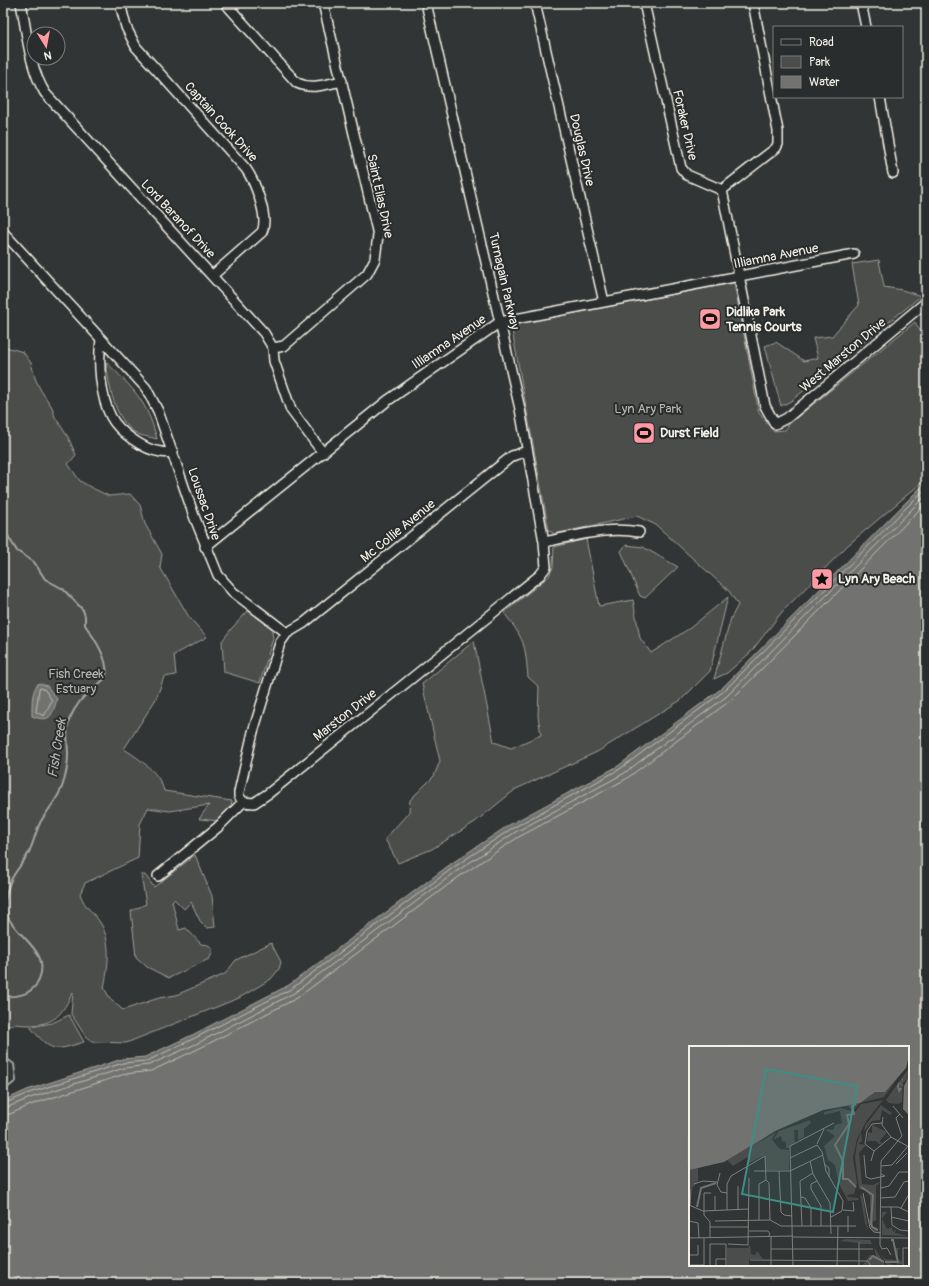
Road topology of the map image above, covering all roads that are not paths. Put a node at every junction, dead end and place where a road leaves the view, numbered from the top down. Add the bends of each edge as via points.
1 (21, 3) edge
2 (120, 3) edge
3 (225, 3) edge
4 (323, 3) edge
5 (426, 3) edge
6 (535, 3) edge
7 (644, 3) edge
8 (753, 3) edge
9 (861, 3) edge
10 (866, 26) edge
11 (342, 81) junction
12 (880, 98) edge
13 (894, 173) dead end
14 (722, 190) junction
15 (3, 232) edge
16 (854, 254) dead end
17 (212, 275) junction
18 (740, 276) junction
19 (604, 302) junction
20 (926, 302) edge
21 (500, 322) junction
22 (101, 339) junction
23 (272, 348) junction
24 (527, 451) junction
25 (173, 452) junction
26 (323, 453) junction
27 (639, 532) dead end
28 (544, 542) junction
29 (205, 547) junction
30 (546, 567) joint
31 (287, 633) junction
32 (243, 802) junction
33 (158, 876) dead end

1 - 17 street, Lord Baranof Drive via 32,62 39,84 45,93
2 - 17 street, Captain Cook Drive via 128,35 136,47 246,169 255,186 264,218 264,228
3 - 11 street via 297,83 314,87
4 - 11 street, Saint Elias Drive
5 - 21 street, Turnagain Parkway
6 - 19 street, Douglas Drive
7 - 14 street, Foraker Drive via 681,168 687,175
8 - 14 street via 778,131 778,144 771,154
9 - 10 street
11 - 23 street, Saint Elias Drive via 378,235 375,259 372,268 361,281 284,346
12 - 13 street
14 - 18 street
15 - 22 street, Loussac Drive
16 - 18 street, Illiamna Avenue
17 - 23 street, Lord Baranof Drive via 264,333
18 - 19 street, Illiamna Avenue
18 - 20 street, West Marston Drive via 765,406 775,424 787,418
19 - 21 street, Illiamna Avenue
21 - 24 street, Turnagain Parkway
21 - 26 street, Illiamna Avenue via 410,385
22 - 25 street, Loussac Drive via 146,388 158,411
22 - 25 street via 98,362 107,405 114,422 125,433 149,448
23 - 26 street, Lord Baranof Drive via 289,406
24 - 28 street, Turnagain Parkway
24 - 31 street, Mc Collie Avenue via 512,456
25 - 29 street, Loussac Drive
26 - 29 street, Illiamna Avenue
27 - 28 street via 607,530
28 - 30 street, Turnagain Parkway
29 - 31 street, Loussac Drive via 225,585
30 - 32 street, Marston Drive via 540,575 269,793 254,804
31 - 32 street via 280,643 253,732 239,792
32 - 33 street via 218,827

